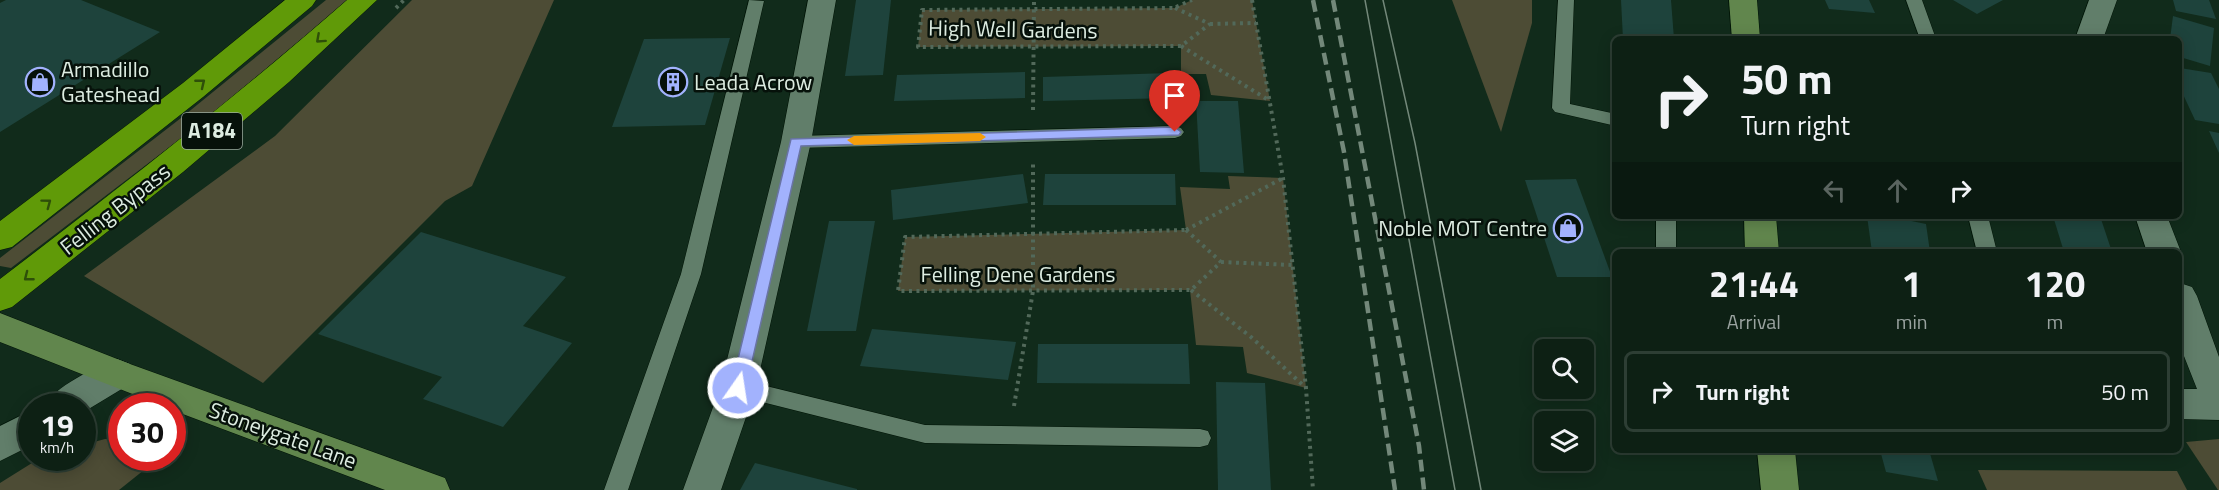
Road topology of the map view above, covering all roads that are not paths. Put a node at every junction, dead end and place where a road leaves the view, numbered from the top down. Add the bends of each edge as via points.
1 (302, 0) edge
2 (363, 0) edge
3 (822, 0) edge
4 (1566, 0) edge
5 (1743, 0) edge
6 (1914, 0) edge
7 (2103, 0) edge
8 (756, 1) edge
9 (288, 10) edge
10 (1746, 36) edge
11 (1927, 36) edge
12 (2089, 36) edge
13 (1612, 119) edge
14 (1175, 132) dead end
15 (795, 142) junction
16 (1666, 219) edge
17 (1760, 219) edge
18 (1979, 219) edge
19 (2152, 219) edge
20 (0, 238) edge
21 (1666, 249) edge
22 (1762, 249) edge
23 (1987, 249) edge
24 (2163, 249) edge
25 (0, 298) edge
26 (2182, 302) edge
27 (0, 327) edge
28 (117, 374) junction
29 (738, 388) junction
30 (85, 393) edge
31 (2219, 396) edge
32 (2182, 404) edge
33 (2219, 405) edge
34 (18, 434) edge
35 (1200, 438) dead end
36 (0, 445) edge
37 (1776, 453) edge
38 (431, 490) edge
39 (616, 490) edge
40 (702, 490) edge
41 (1780, 490) edge

1 - 9 highway, Felling Bypass / A184
2 -> 25 highway, Felling Bypass / A184 via 261,90
3 - 15 street
4 - 13 lane via 1561,108
5 - 10 street
6 - 11 lane
7 - 12 street
8 - 39 lane via 691,274
20 -> 9 highway, Felling Bypass / A184 via 105,159
14 - 15 lane
15 - 29 street
16 - 21 lane
17 - 22 street
18 - 23 lane
19 - 24 street
26 - 31 street via 2207,374
27 - 28 street, Stoneygate Lane
28 - 30 street
28 - 38 street, Stoneygate Lane
29 - 35 lane via 925,434
29 - 40 street
32 - 33 street
34 - 36 street
37 - 41 street

